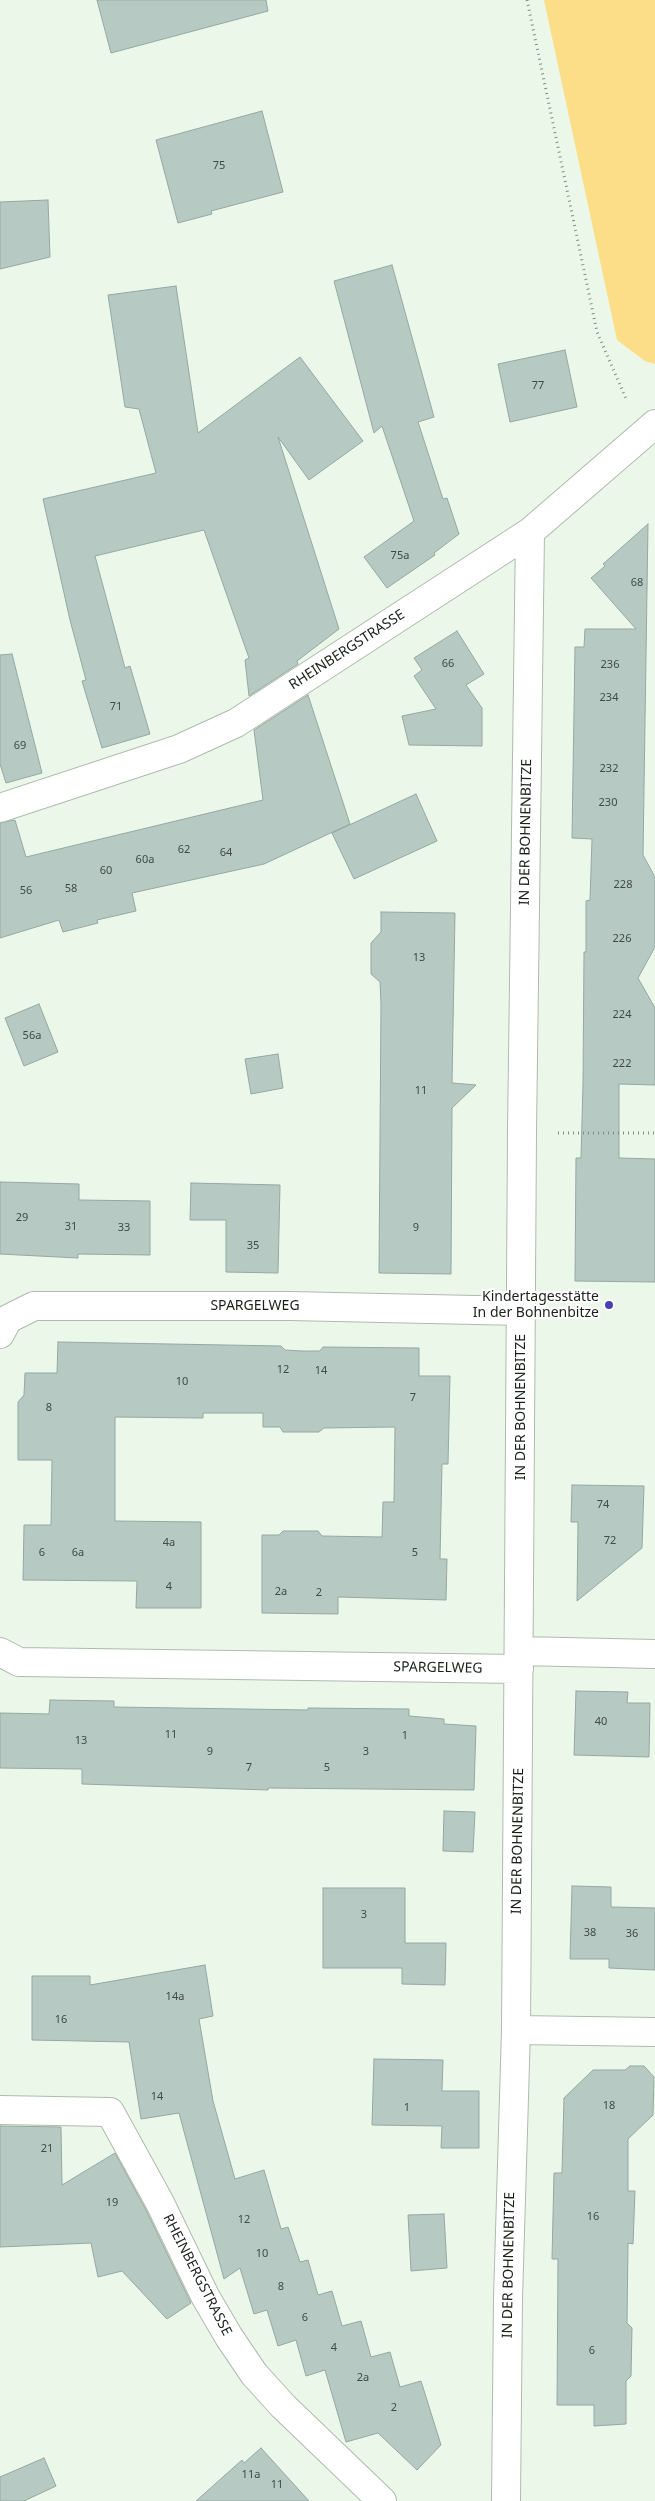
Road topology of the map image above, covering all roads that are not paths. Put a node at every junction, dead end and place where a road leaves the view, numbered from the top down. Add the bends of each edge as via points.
1 (648, 429) edge
2 (530, 532) junction
3 (0, 808) edge
4 (522, 1311) junction
5 (0, 1334) edge
6 (0, 1652) edge
7 (655, 1654) edge
8 (519, 1660) junction
9 (516, 2030) junction
10 (655, 2032) edge
11 (0, 2110) edge
12 (382, 2501) edge
13 (506, 2501) edge

1 - 2 street, RHEINBERGSTRASSE
2 - 3 street, RHEINBERGSTRASSE via 236,723 180,749
2 - 4 street, IN DER BOHNENBITZE
4 - 5 street, SPARGELWEG via 289,1306 34,1306 8,1319
4 - 8 street, IN DER BOHNENBITZE
6 - 8 street, SPARGELWEG via 19,1662
7 - 8 street
8 - 9 street, IN DER BOHNENBITZE
9 - 10 street
9 - 13 street, IN DER BOHNENBITZE
11 - 12 street, RHEINBERGSTRASSE via 110,2112 228,2338 283,2406

